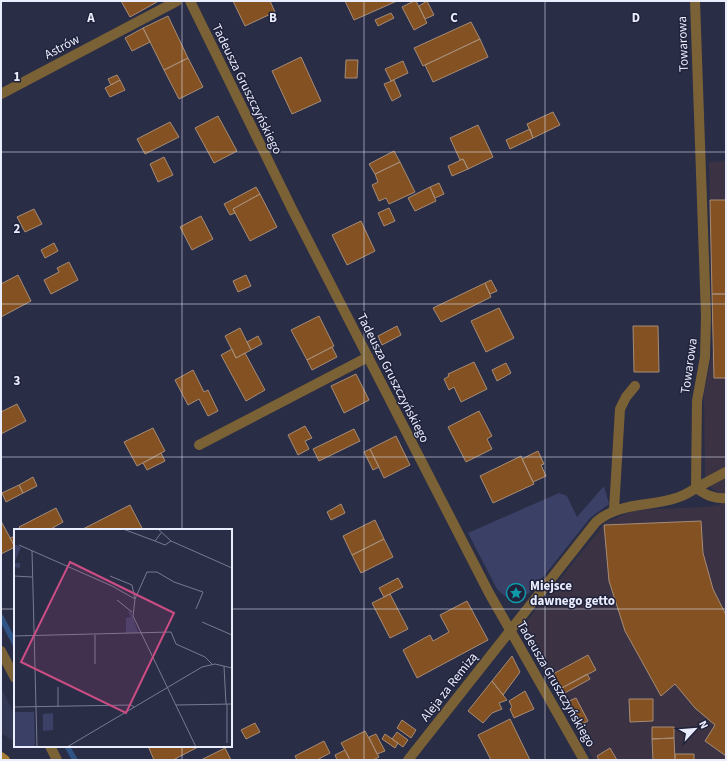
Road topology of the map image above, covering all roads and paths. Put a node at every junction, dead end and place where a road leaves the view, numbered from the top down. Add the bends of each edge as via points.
1 (177, 1) edge
2 (190, 1) edge
3 (695, 1) edge
4 (1, 94) edge
5 (368, 357) junction
6 (635, 386) dead end
7 (199, 445) dead end
8 (726, 472) edge
9 (696, 488) junction
10 (726, 498) edge
11 (614, 510) junction
12 (510, 630) junction
13 (1, 651) edge
14 (14, 676) edge
15 (50, 747) edge
16 (1, 757) edge
17 (5, 760) edge
18 (57, 760) edge
19 (408, 760) edge
20 (584, 760) edge

1 - 4 street, Astrów
2 - 5 street, Tadeusza Gruszczyńskiego via 265,156
3 - 9 street, Towarowa via 706,316 705,357 697,401
5 - 7 street
5 - 12 street, Tadeusza Gruszczyńskiego
6 - 11 street via 620,409
8 - 9 street
9 - 10 street via 705,495
9 - 11 street via 670,500
11 - 12 street via 591,527
12 - 19 street, Aleja za Remizą
12 - 20 street, Tadeusza Gruszczyńskiego
13 - 14 street
15 - 18 street
16 - 17 street

